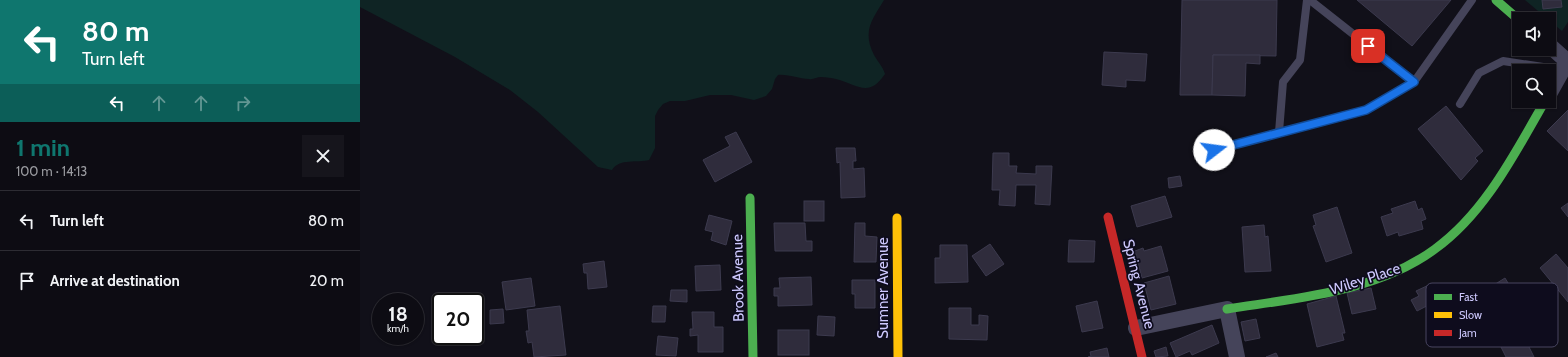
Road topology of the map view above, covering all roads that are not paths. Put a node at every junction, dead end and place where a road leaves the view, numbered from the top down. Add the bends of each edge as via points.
1 (1307, 0) edge
2 (1310, 0) edge
3 (1472, 0) edge
4 (1496, 0) edge
5 (1512, 14) edge
6 (1556, 53) edge
7 (1567, 63) edge
8 (1414, 82) junction
9 (1556, 82) edge
10 (1460, 104) dead end
11 (1541, 108) edge
12 (1279, 132) junction
13 (1214, 150) dead end
14 (750, 198) dead end
15 (1108, 217) dead end
16 (897, 218) dead end
17 (1227, 309) junction
18 (1136, 328) junction
19 (753, 357) edge
20 (898, 357) edge
21 (1142, 357) edge
22 (1237, 357) edge

1 - 12 lane via 1300,60 1283,82
2 - 8 lane
3 - 8 lane
4 - 5 street
6 - 7 street
7 - 9 street
7 - 10 lane via 1503,61 1478,73
8 - 12 lane via 1366,110
11 - 17 street, Wiley Place via 1477,206 1450,236 1417,260 1381,276 1352,285 1287,300
12 - 13 lane
14 - 19 street, Brook Avenue
15 - 18 street, Spring Avenue
16 - 20 street, Sumner Avenue
17 - 18 street, Wiley Place
17 - 22 street
18 - 21 street, Spring Avenue

